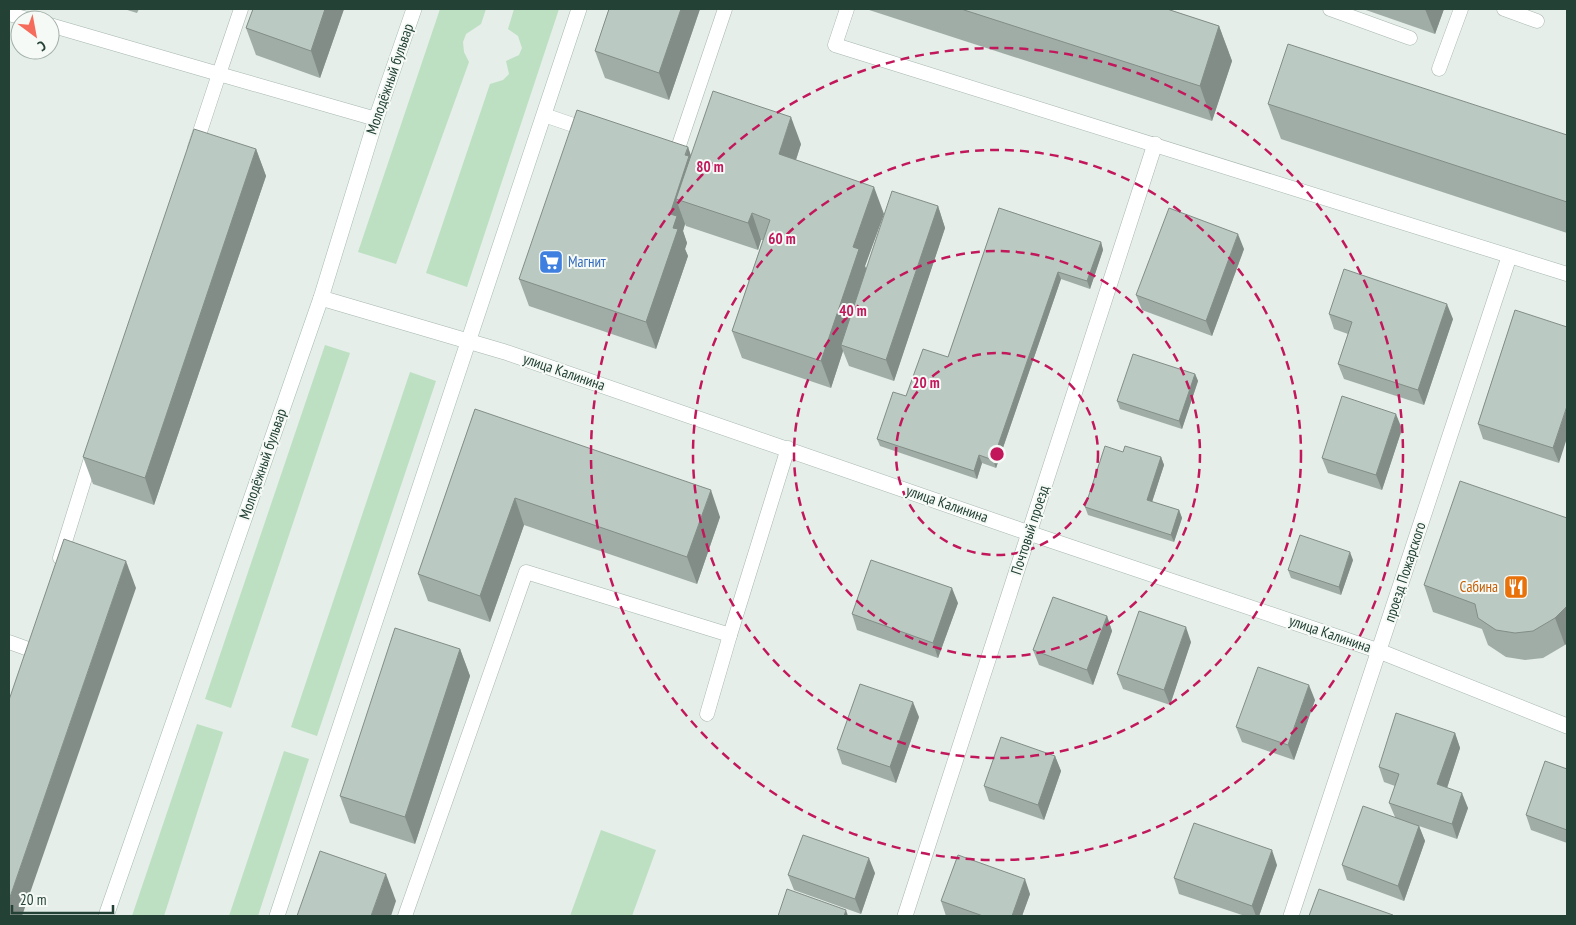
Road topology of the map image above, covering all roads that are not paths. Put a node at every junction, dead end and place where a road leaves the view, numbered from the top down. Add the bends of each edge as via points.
1 (241, 9) edge
2 (414, 9) edge
3 (579, 9) edge
4 (725, 9) edge
5 (847, 9) edge
6 (1330, 9) edge
7 (1461, 9) edge
8 (1504, 9) edge
9 (1537, 21) dead end
10 (60, 29) edge
11 (1410, 38) dead end
12 (1439, 69) dead end
13 (219, 74) junction
14 (544, 115) junction
15 (376, 119) junction
16 (600, 133) edge
17 (1155, 144) junction
18 (656, 151) edge
19 (191, 160) edge
20 (1509, 257) junction
21 (1567, 274) edge
22 (321, 298) junction
23 (467, 342) junction
24 (98, 438) edge
25 (788, 448) junction
26 (1029, 533) junction
27 (57, 567) edge
28 (730, 635) junction
29 (9, 642) edge
30 (1379, 650) junction
31 (26, 667) edge
32 (707, 714) dead end
33 (1567, 726) edge
34 (106, 916) edge
35 (278, 916) edge
36 (405, 916) edge
37 (905, 916) edge
38 (1290, 916) edge

1 - 13 lane
2 - 15 street, Молодёжный бульвар
3 - 14 street
4 - 18 lane via 675,157
5 - 17 lane via 835,45
6 - 11 lane
7 - 12 lane
8 - 9 lane
10 - 13 lane
13 - 15 lane
13 - 19 lane
14 - 16 lane
14 - 23 street
15 - 22 street, Молодёжный бульвар
17 - 20 lane
17 - 26 street, Почтовый проезд
20 - 21 lane
20 - 30 street, проезд Пожарского
22 - 23 street, улица Калинина
22 - 34 street, Молодёжный бульвар
23 - 25 street, улица Калинина
23 - 35 street
24 - 27 lane
25 - 26 street, улица Калинина
25 - 28 lane
26 - 30 street, улица Калинина
26 - 37 street, Почтовый проезд
28 - 32 lane
28 - 36 lane via 526,572
29 - 31 lane via 33,645
30 - 33 street, улица Калинина
30 - 38 street, проезд Пожарского

